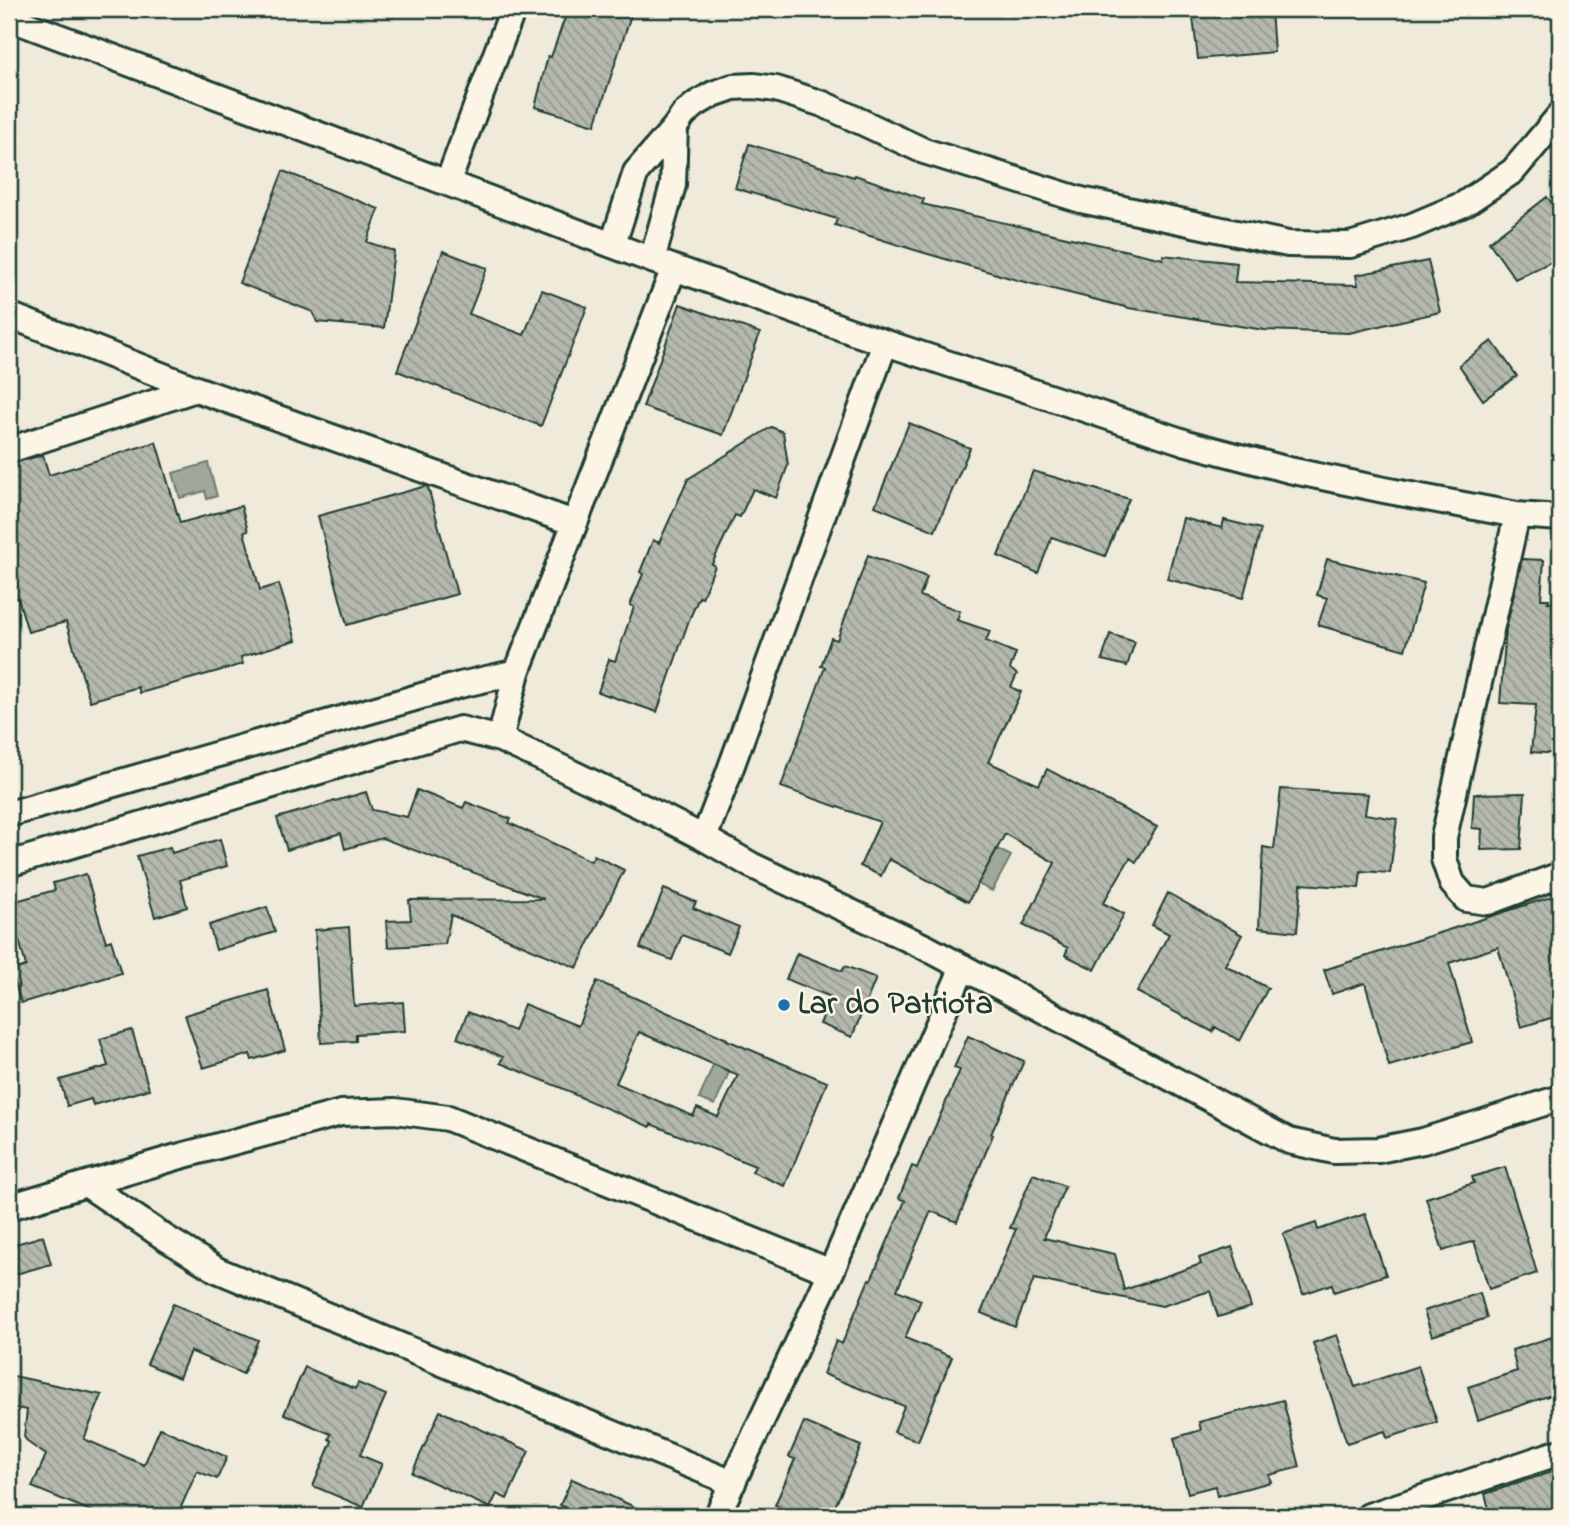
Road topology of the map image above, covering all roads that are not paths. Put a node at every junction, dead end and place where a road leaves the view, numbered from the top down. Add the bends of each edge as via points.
1 (513, 9) edge
2 (9, 18) edge
3 (1560, 115) edge
4 (675, 127) junction
5 (448, 182) junction
6 (613, 244) junction
7 (663, 264) junction
8 (9, 315) edge
9 (885, 343) junction
10 (196, 389) junction
11 (9, 450) edge
12 (1517, 515) junction
13 (1560, 518) edge
14 (574, 523) junction
15 (517, 672) junction
16 (500, 739) junction
17 (9, 814) edge
18 (704, 838) junction
19 (9, 864) edge
20 (1560, 875) edge
21 (963, 968) junction
22 (1560, 1098) edge
23 (86, 1184) junction
24 (9, 1207) edge
25 (831, 1272) junction
26 (1560, 1451) edge
27 (733, 1483) junction
28 (717, 1516) edge
29 (1369, 1516) edge

1 - 5 street
2 - 5 street
3 - 4 street via 1513,171 1464,204 1350,245 1288,244 1081,200 924,150 823,104 776,89 733,87 713,94 684,114
4 - 6 street via 636,172
4 - 7 street
5 - 6 street
6 - 7 street
7 - 9 street
7 - 14 street
8 - 10 street
9 - 12 street via 1199,446 1302,473
9 - 18 street
10 - 11 street
10 - 14 street
12 - 13 street
12 - 20 street via 1444,837 1444,859 1452,883 1466,899 1488,902
14 - 15 street
15 - 16 street
15 - 17 street
16 - 18 street
16 - 19 street via 460,729
18 - 21 street
21 - 22 street via 1289,1141 1335,1151 1378,1150 1423,1141
21 - 25 street
23 - 24 street
23 - 25 street via 341,1113 395,1111 448,1118
23 - 27 street via 217,1270
25 - 27 street
26 - 29 street
27 - 28 street

